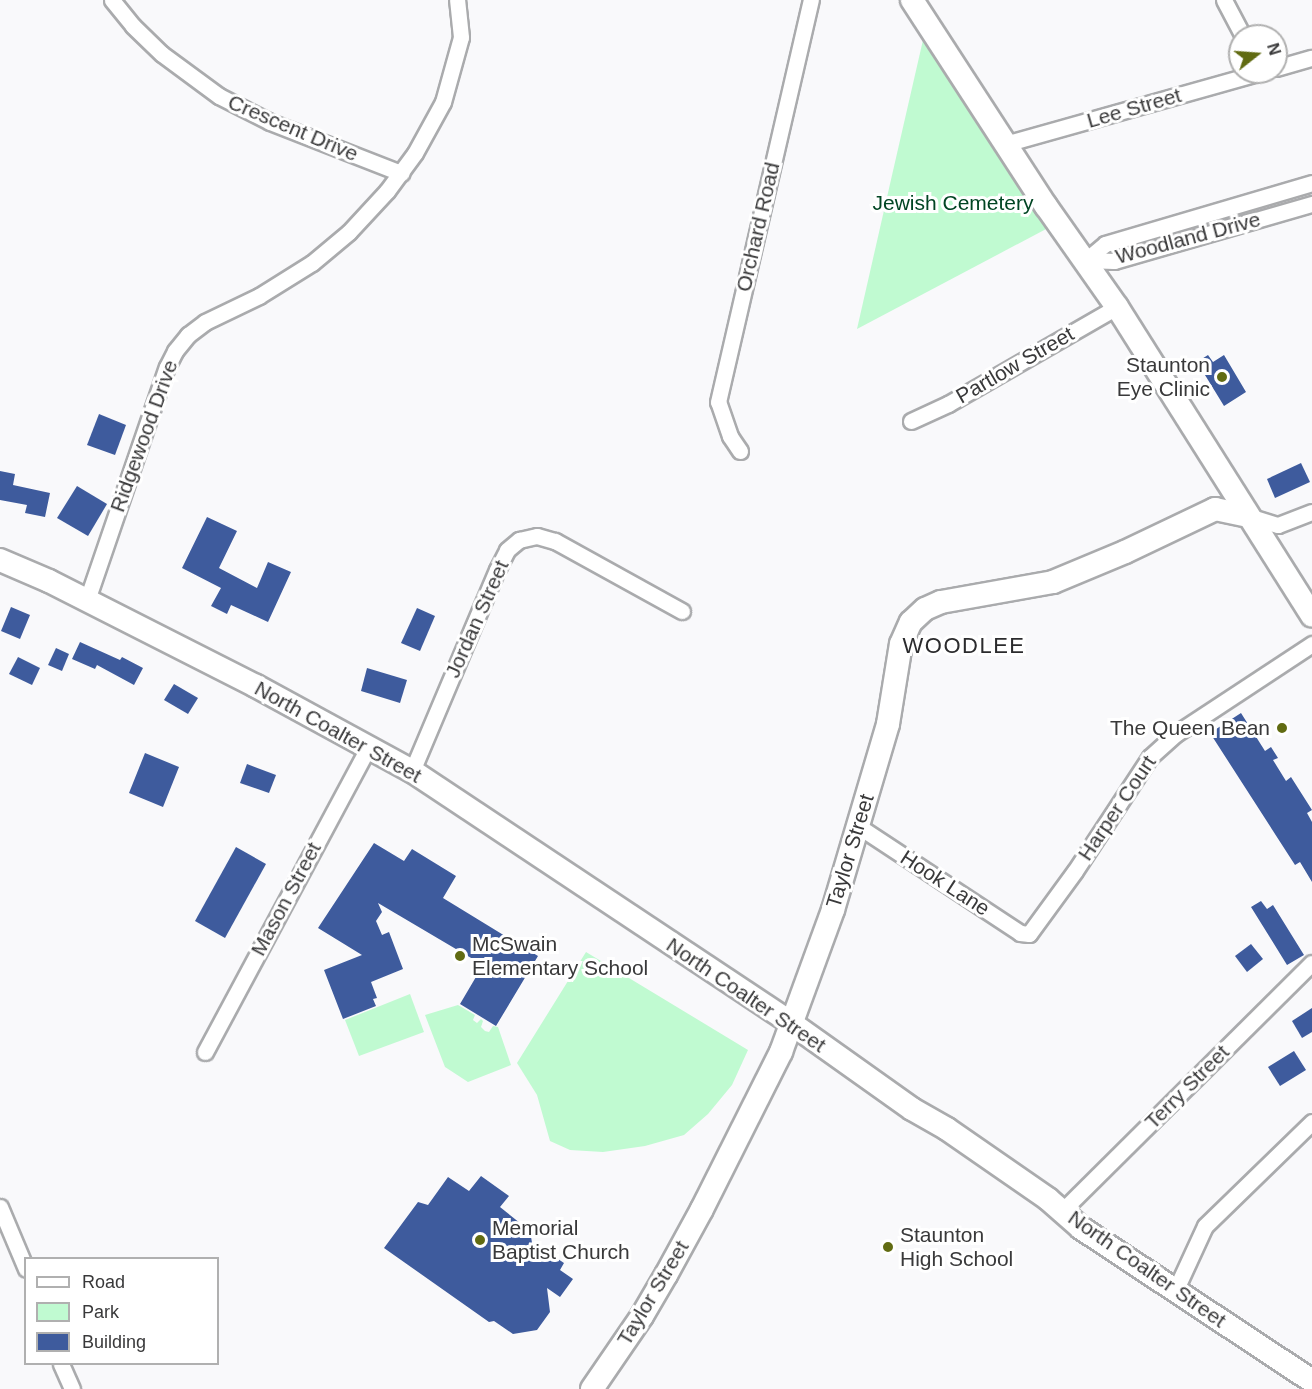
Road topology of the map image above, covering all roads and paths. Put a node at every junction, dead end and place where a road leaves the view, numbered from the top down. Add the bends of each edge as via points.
1 (112, 0) edge
2 (457, 0) edge
3 (811, 0) edge
4 (912, 0) edge
5 (1224, 0) edge
6 (1237, 24) edge
7 (1312, 58) edge
8 (1288, 65) edge
9 (1228, 81) edge
10 (1005, 144) junction
11 (401, 173) junction
12 (1312, 183) edge
13 (1312, 204) edge
14 (1086, 260) junction
15 (1117, 307) junction
16 (911, 421) dead end
17 (740, 450) dead end
18 (1312, 512) edge
19 (1248, 516) junction
20 (0, 560) edge
21 (87, 600) junction
22 (682, 611) dead end
23 (1312, 616) edge
24 (1312, 644) edge
25 (369, 746) junction
26 (412, 771) junction
27 (858, 826) junction
28 (1032, 932) joint
29 (1312, 963) edge
30 (790, 1023) junction
31 (205, 1052) dead end
32 (1312, 1122) edge
33 (0, 1207) edge
34 (1062, 1211) junction
35 (24, 1264) edge
36 (1176, 1289) junction
37 (62, 1365) edge
38 (1312, 1381) edge
39 (72, 1389) edge
40 (592, 1389) edge

1 - 11 street, Crescent Drive via 157,50 219,96 270,122
2 - 11 street, Ridgewood Drive via 461,38 449,84 432,124
3 - 17 street, Orchard Road via 717,402
4 - 10 street
5 - 6 street
7 - 8 street
9 - 10 street, Lee Street
10 - 14 street
11 - 21 street, Ridgewood Drive via 358,224 312,263 253,299 205,322 179,346 166,367
12 - 14 street, Woodland Drive via 1105,244
13 - 14 street, Woodland Drive via 1114,261
14 - 15 street
15 - 16 street, Partlow Street via 948,404
15 - 19 street
18 - 19 street via 1278,525
19 - 23 street
19 - 27 street, Taylor Street via 1215,509 1053,582 941,602 920,612 901,644 888,724
20 - 21 street, North Coalter Street
21 - 25 street, North Coalter Street
22 - 26 street, Jordan Street via 555,541 537,536 519,540 507,550 497,570
24 - 28 street, Harper Court via 1177,733 1149,757
25 - 26 street, North Coalter Street
25 - 31 street, Mason Street
26 - 30 street, North Coalter Street
27 - 28 street, Hook Lane via 1020,933
27 - 30 street, Taylor Street via 833,910
29 - 34 street, Terry Street
30 - 34 street, North Coalter Street
30 - 40 street, Taylor Street via 765,1087 702,1209 642,1316
32 - 36 street via 1205,1226
33 - 35 street
34 - 36 street, North Coalter Street via 1081,1228
36 - 38 street, North Coalter Street
37 - 39 street

